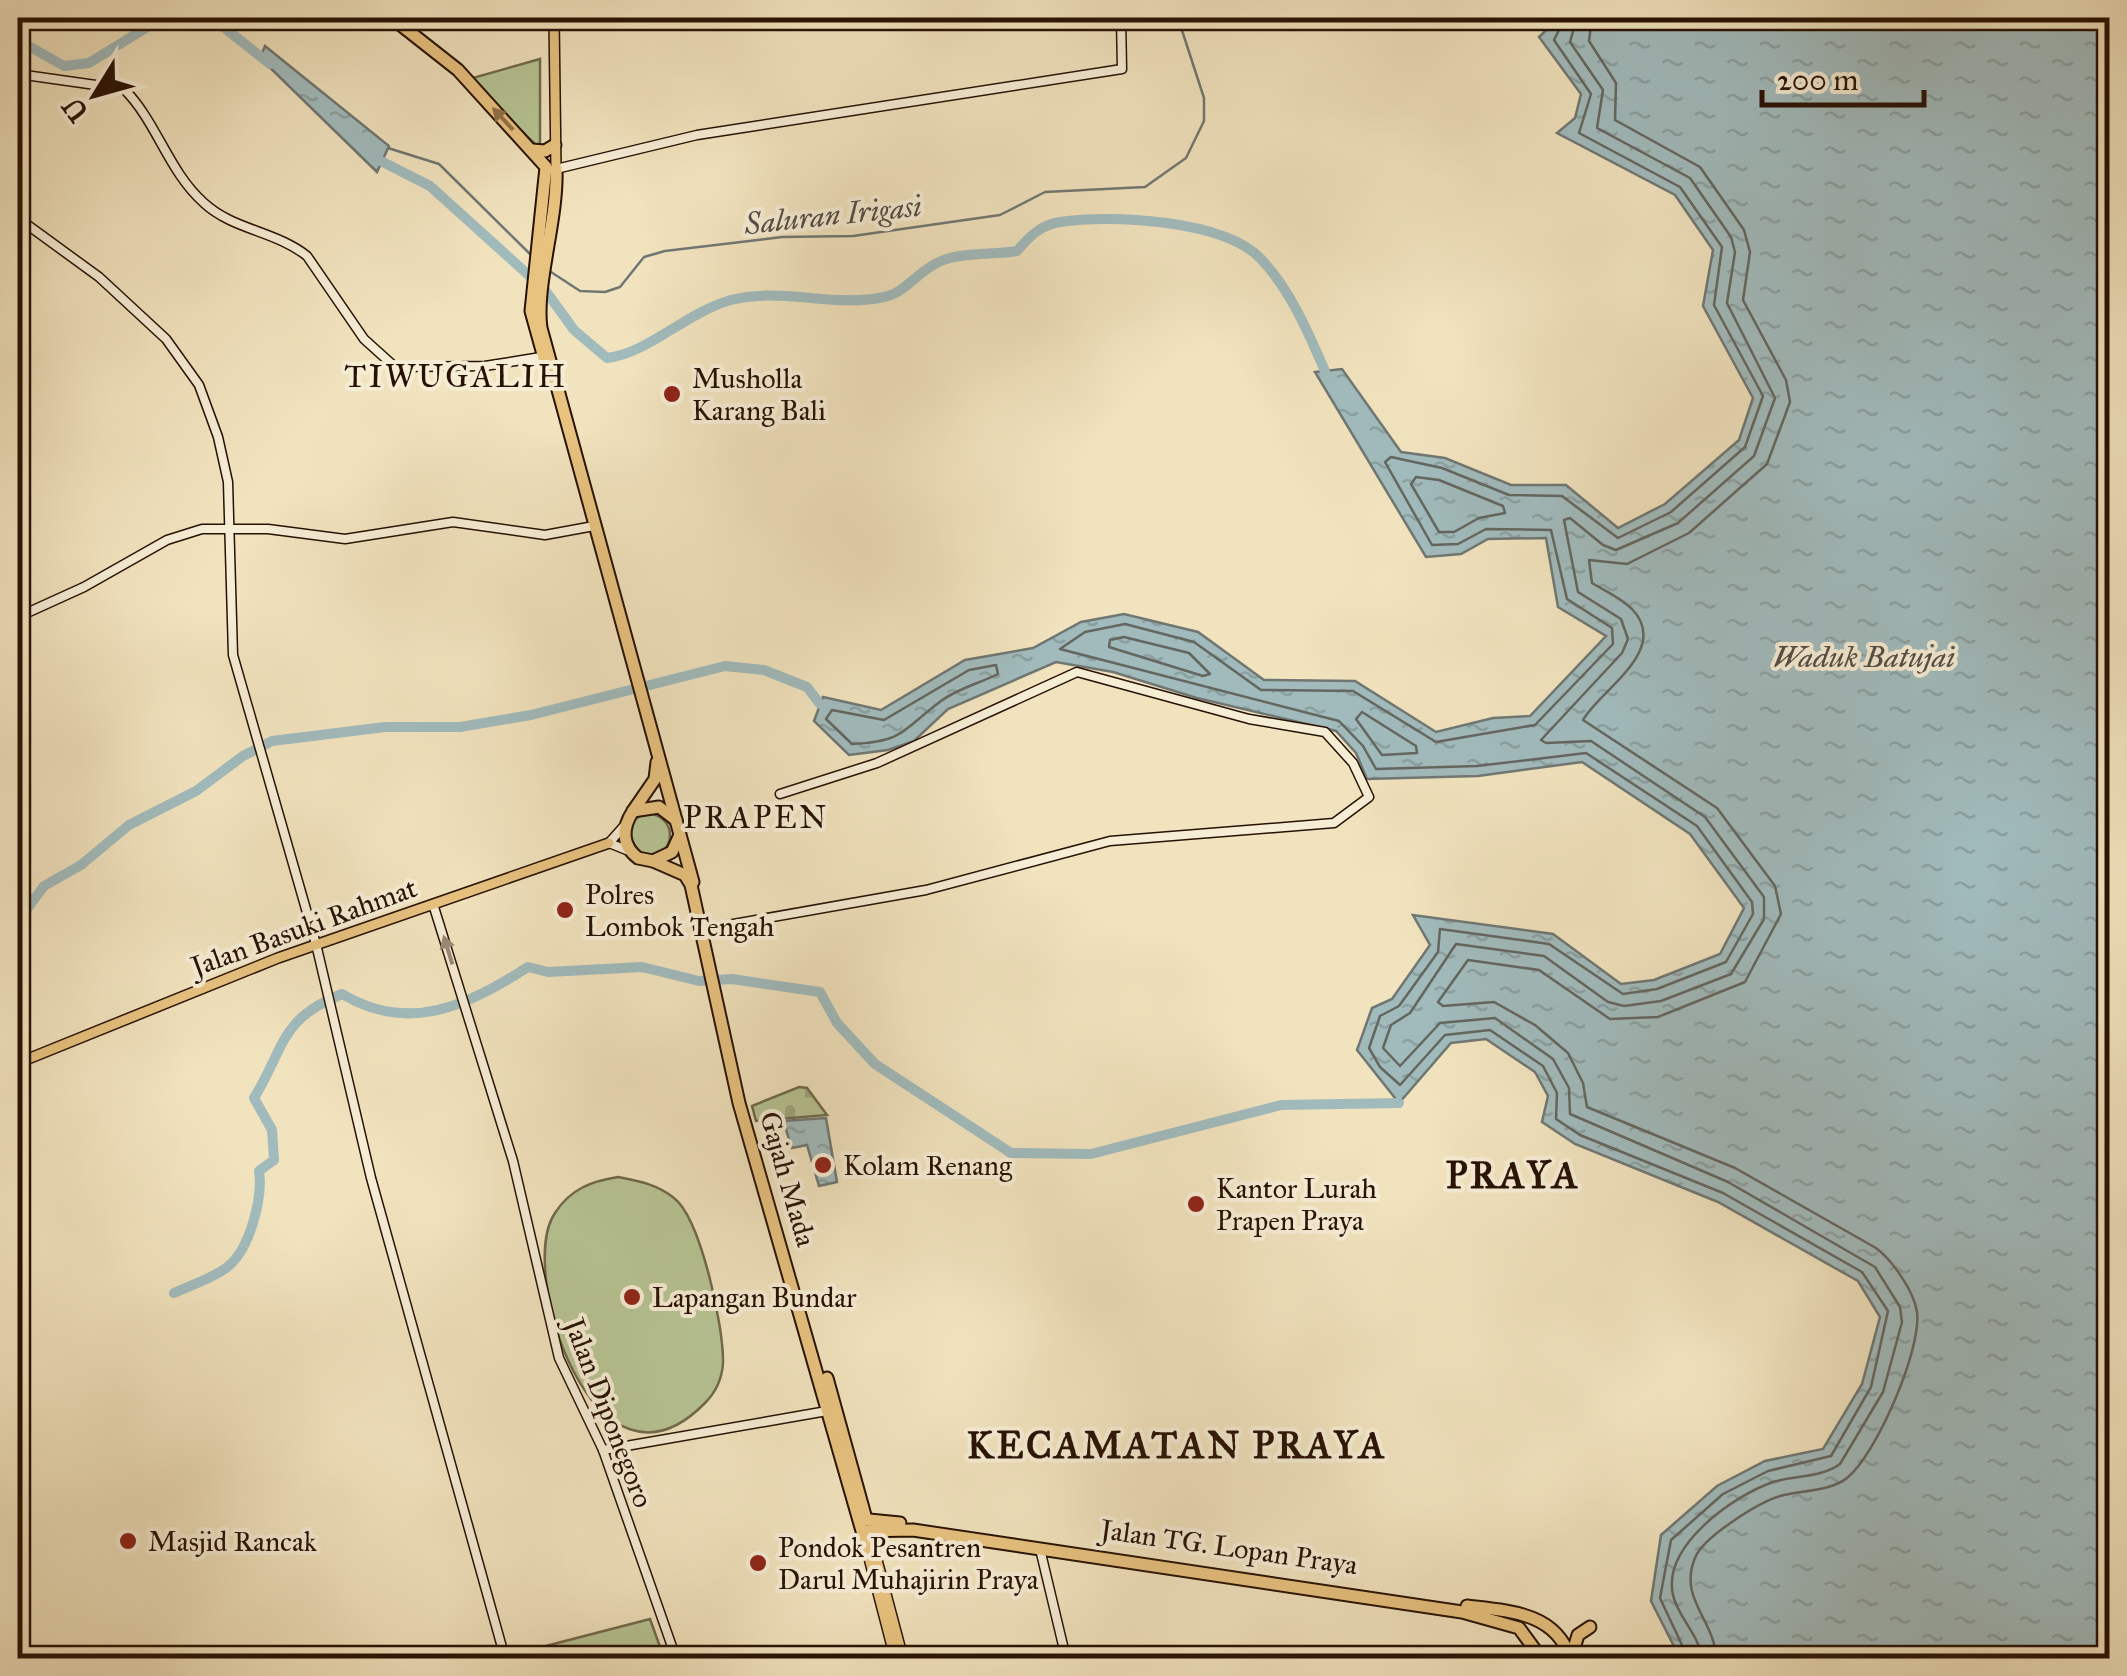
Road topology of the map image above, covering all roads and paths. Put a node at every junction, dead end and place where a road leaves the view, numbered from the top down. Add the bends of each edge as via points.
1 (392, 18) edge
2 (554, 18) edge
3 (1121, 18) edge
4 (18, 74) edge
5 (555, 145) junction
6 (532, 150) junction
7 (556, 169) junction
8 (18, 218) edge
9 (544, 260) junction
10 (536, 306) junction
11 (541, 358) junction
12 (593, 526) junction
13 (230, 527) junction
14 (18, 617) edge
15 (639, 696) junction
16 (780, 794) dead end
17 (633, 811) junction
18 (625, 826) junction
19 (677, 826) junction
20 (609, 843) junction
21 (632, 853) junction
22 (654, 862) junction
23 (434, 904) junction
24 (705, 929) junction
25 (316, 944) junction
26 (712, 975) junction
27 (716, 991) junction
28 (18, 1063) edge
29 (828, 1412) junction
30 (603, 1450) junction
31 (864, 1525) junction
32 (1040, 1548) junction
33 (1590, 1627) dead end
34 (505, 1658) edge
35 (676, 1658) edge
36 (895, 1658) edge
37 (903, 1658) edge
38 (1066, 1658) edge
39 (1541, 1658) edge
40 (1571, 1658) edge

6 -> 1 highway via 458,70
2 - 5 main road
3 - 7 street via 1122,69 697,135
4 - 11 street via 124,89 186,186 225,219 307,256 364,340 389,364 484,366
5 - 6 highway
5 - 7 main road
6 - 9 highway via 546,167
7 - 9 highway via 558,194
8 - 13 street via 133,306 191,371 218,437
9 - 10 highway
10 - 11 highway
10 - 12 highway
11 - 12 highway
12 - 13 street via 543,535 453,522 345,540
12 - 15 highway
13 - 14 street via 175,536
13 - 25 street via 233,655
15 - 17 highway via 658,769
15 - 19 highway
16 - 24 street via 877,764 1077,672 1249,719 1322,731 1353,763 1369,797 1334,823 1110,841 926,890
17 - 18 highway
17 - 19 highway via 659,808
18 - 20 street
18 - 21 highway
19 - 22 highway via 672,852
19 - 24 highway
20 - 21 street
20 - 23 main road, Jalan Basuki Rahmat
21 - 22 highway
22 - 26 highway via 692,886
23 - 25 main road, Jalan Basuki Rahmat
30 -> 23 street, Jalan Diponegoro via 559,1358 513,1161
24 - 26 highway
25 - 28 main road, Jalan Basuki Rahmat
25 - 34 street via 372,1178
26 - 27 highway
27 - 29 highway, Gajah Mada via 739,1103
27 - 31 highway, Gajah Mada
29 - 30 street
29 - 31 highway, Gajah Mada
30 - 35 street, Jalan Diponegoro
31 - 32 highway, Jalan TG. Lopan Praya
31 - 36 main road, Gajah Mada
31 - 37 main road, Gajah Mada
32 - 38 street
32 - 39 highway, Jalan TG. Lopan Praya via 1480,1616 1519,1628
32 - 40 highway, Jalan TG. Lopan Praya via 1482,1608 1551,1626
33 - 40 highway via 1576,1638

